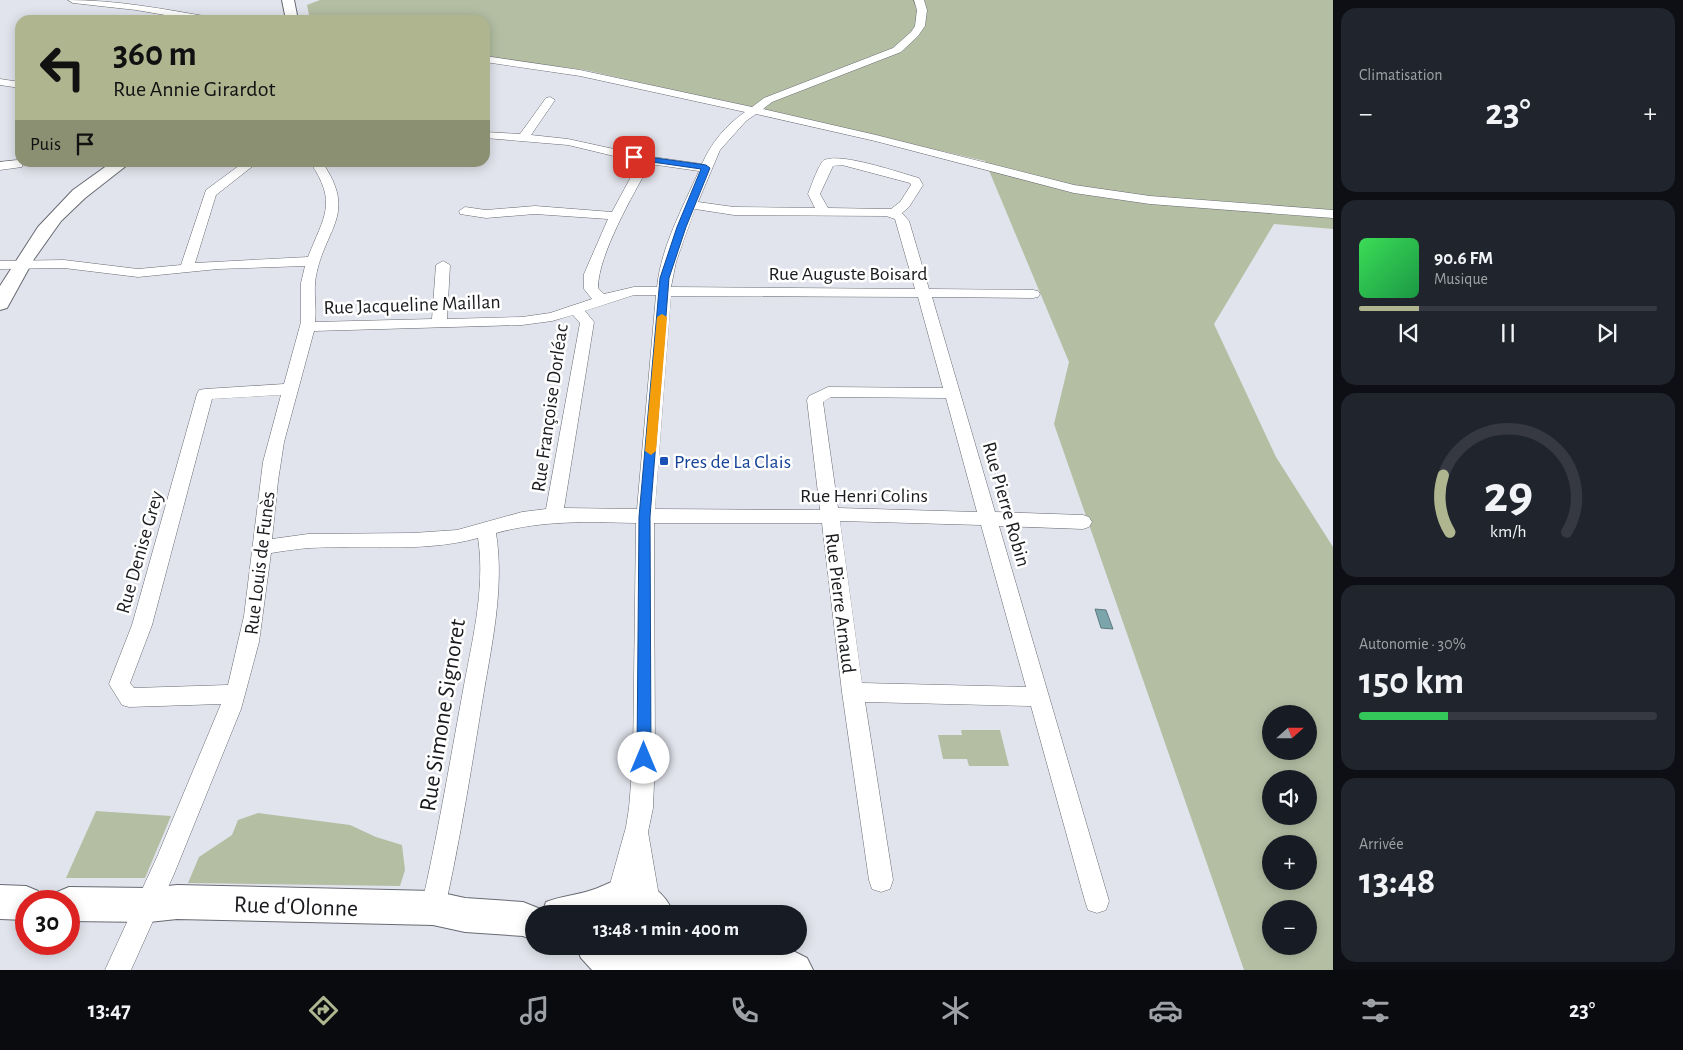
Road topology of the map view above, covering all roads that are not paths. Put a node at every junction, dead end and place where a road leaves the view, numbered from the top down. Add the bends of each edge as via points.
1 (73, 0) edge
2 (288, 0) edge
3 (919, 0) edge
4 (180, 15) edge
5 (291, 15) edge
6 (490, 60) edge
7 (550, 100) dead end
8 (752, 110) junction
9 (490, 135) edge
10 (524, 137) junction
11 (646, 160) junction
12 (15, 164) edge
13 (0, 166) edge
14 (116, 167) edge
15 (243, 167) edge
16 (320, 167) edge
17 (706, 168) junction
18 (691, 205) junction
19 (465, 211) dead end
20 (824, 212) junction
21 (894, 213) junction
22 (1333, 214) edge
23 (616, 216) junction
24 (315, 261) junction
25 (22, 264) junction
26 (0, 265) edge
27 (443, 265) dead end
28 (186, 269) junction
29 (664, 291) junction
30 (924, 293) junction
31 (1033, 294) dead end
32 (601, 300) junction
33 (0, 304) edge
34 (576, 309) junction
35 (439, 322) junction
36 (307, 327) junction
37 (289, 389) junction
38 (952, 394) junction
39 (830, 514) junction
40 (554, 515) junction
41 (645, 517) junction
42 (988, 518) junction
43 (1083, 522) dead end
44 (486, 529) junction
45 (263, 547) junction
46 (853, 692) junction
47 (236, 694) junction
48 (1038, 697) junction
49 (881, 880) dead end
50 (1097, 901) dead end
51 (0, 902) edge
52 (15, 902) edge
53 (80, 904) edge
54 (624, 905) edge
55 (149, 906) junction
56 (433, 908) junction
57 (525, 920) edge
58 (679, 955) edge
59 (737, 955) edge
60 (626, 960) edge
61 (118, 970) edge
62 (794, 970) edge

1 - 4 street
2 - 5 street
3 - 8 street via 922,10 920,26 897,50 768,100
6 - 8 street via 580,73
7 - 10 street
8 - 17 street via 723,138
8 - 22 street via 1097,194
9 - 10 street
10 - 11 street via 568,142
11 - 17 street
11 - 23 street
12 - 13 street
14 - 25 street via 78,195 55,218
15 - 28 street via 210,193
16 - 24 street, Rue Jacqueline Maillan via 330,181 334,203
17 - 18 street
18 - 20 street via 734,211
18 - 29 street via 669,262
19 - 23 street via 486,214 535,210
20 - 21 street
20 - 21 street via 814,194 828,163 842,161 916,181 917,185 905,204
21 - 30 street, Rue Pierre Robin via 903,220
23 - 32 street via 591,274 591,289
24 - 28 street
24 - 36 street, Rue Jacqueline Maillan via 309,278
25 - 26 street
25 - 28 street via 64,264 138,273
25 - 33 street
27 - 35 street
29 - 30 street, Rue Auguste Boisard
29 - 32 street, Rue Jacqueline Maillan via 634,291
29 - 41 street
30 - 31 street, Rue Auguste Boisard
30 - 38 street, Rue Pierre Robin
32 - 34 street, Rue Jacqueline Maillan
34 - 35 street, Rue Jacqueline Maillan via 552,317 522,321
34 - 40 street, Rue Françoise Dorléac via 587,322
35 - 36 street, Rue Jacqueline Maillan
36 - 37 street, Rue Louis de Funès
37 - 45 street, Rue Louis de Funès via 269,479
37 - 47 street, Rue Denise Grey via 205,394 142,625 119,684 129,698
38 - 39 street, Rue Pierre Arnaud via 828,392 814,400
38 - 42 street, Rue Pierre Robin
39 - 41 street, Rue Henri Colins via 815,518
39 - 42 street, Rue Henri Colins
39 - 46 street, Rue Pierre Arnaud
40 - 41 street, Rue Henri Colins
40 - 44 street, Rue Henri Colins via 522,519
41 - 54 street via 644,758 641,808
42 - 43 street, Rue Henri Colins
42 - 48 street, Rue Pierre Robin
44 - 45 street, Rue Henri Colins via 435,539 308,541
44 - 56 street, Rue Simone Signoret via 490,555 486,618
45 - 47 street, Rue Louis de Funès via 257,603
46 - 48 street, Rue Pierre Arnaud
46 - 49 street, Rue Pierre Arnaud
47 - 55 street, Rue Louis de Funès
48 - 50 street, Rue Pierre Robin
51 - 52 street
53 - 55 street, Rue d'Olonne
55 - 56 street, Rue d'Olonne via 177,902
55 - 61 street, Rue Louis de Funès
56 - 57 street, Rue d'Olonne via 466,915
58 - 60 street
59 - 62 street

